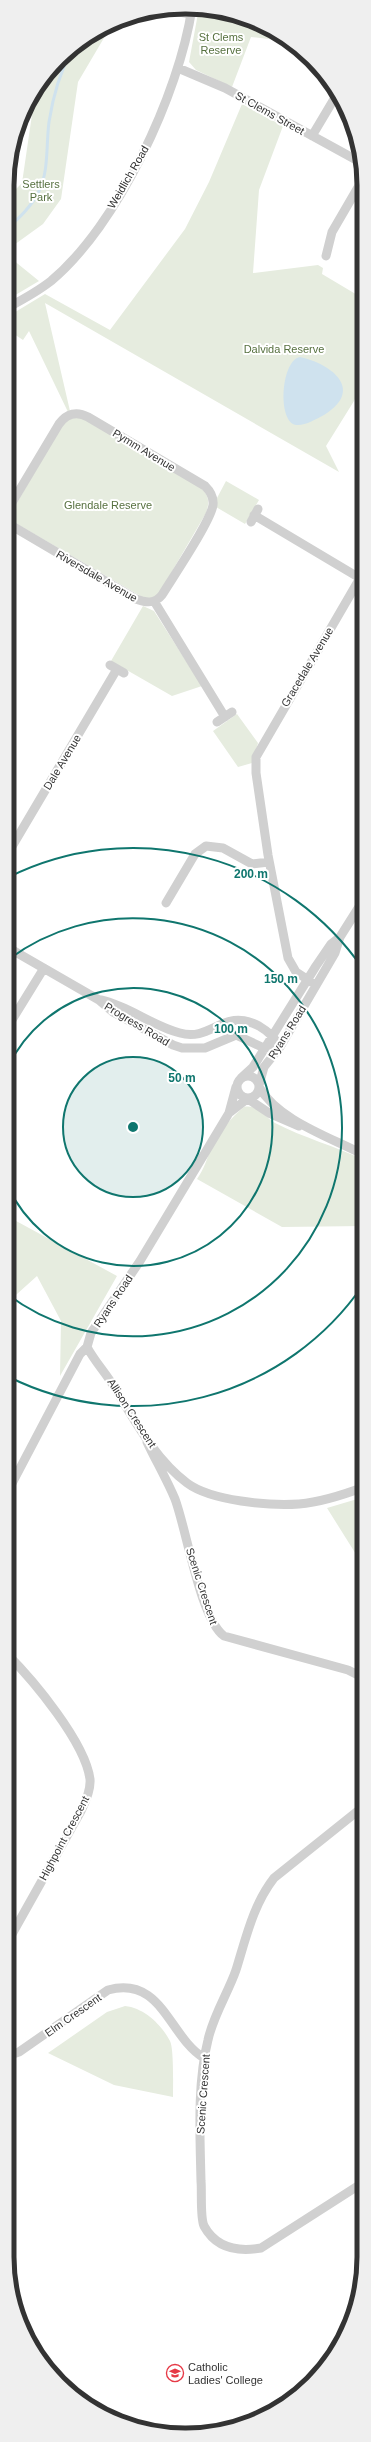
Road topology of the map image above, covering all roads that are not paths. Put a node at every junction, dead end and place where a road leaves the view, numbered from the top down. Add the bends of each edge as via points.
1 (191, 14) edge
2 (178, 68) junction
3 (334, 100) edge
4 (312, 136) junction
5 (355, 159) edge
6 (357, 189) edge
7 (326, 256) dead end
8 (14, 304) edge
9 (14, 499) edge
10 (254, 516) dead end
11 (14, 527) edge
12 (357, 576) edge
13 (357, 587) edge
14 (154, 601) junction
15 (117, 669) dead end
16 (225, 717) dead end
17 (14, 843) edge
18 (269, 862) junction
19 (166, 903) dead end
20 (357, 910) edge
21 (340, 936) junction
22 (14, 951) edge
23 (44, 968) junction
24 (307, 980) junction
25 (316, 985) junction
26 (99, 1000) junction
27 (14, 1017) edge
28 (273, 1035) junction
29 (280, 1047) junction
30 (264, 1048) junction
31 (241, 1078) junction
32 (259, 1086) junction
33 (236, 1087) junction
34 (248, 1099) junction
35 (229, 1113) junction
36 (308, 1128) junction
37 (357, 1152) edge
38 (87, 1347) junction
39 (147, 1442) junction
40 (14, 1479) edge
41 (357, 1489) edge
42 (14, 1661) edge
43 (357, 1674) edge
44 (357, 1811) edge
45 (14, 1931) edge
46 (14, 2053) edge
47 (204, 2058) junction
48 (357, 2186) edge

1 - 2 street, Weidlich Road
2 - 4 street, St Clems Street via 219,85
2 - 8 street, Weidlich Road via 144,151 101,222 60,272
3 - 4 street
4 - 5 street, St Clems Street
6 - 7 street via 332,232
9 - 14 street, Pymm Avenue via 59,424 68,415 81,414 205,486 213,498 208,518 162,595
10 - 12 street
11 - 14 street, Riversdale Avenue via 136,599
13 - 18 street, Gracedale Avenue via 256,757
14 - 16 street, Riversdale Avenue
15 - 17 street, Dale Avenue
18 - 19 street via 252,864 218,846 206,846 195,854
18 - 24 street via 288,958 296,972
20 - 21 street, Ryans Road
21 - 24 street, Ryans Road via 328,948
21 - 25 street, Ryans Road via 335,953
22 - 23 street, Progress Road
23 - 26 street, Progress Road
23 - 27 street
24 - 25 street
24 - 28 street, Ryans Road
25 - 29 street, Ryans Road
26 - 28 street, Progress Road via 182,1034 199,1034 240,1019
26 - 30 street, Progress Road via 113,1012 164,1041 182,1048 212,1047 236,1035
28 - 29 street, Progress Road
28 - 30 street, Ryans Road
29 - 30 street
29 - 32 street, Ryans Road via 264,1067
30 - 31 street, Ryans Road via 253,1068
31 - 32 street via 251,1076 257,1080
31 - 33 street
32 - 34 street via 256,1096
32 - 36 street via 270,1103
33 - 34 street via 240,1096
33 - 35 street, Ryans Road
34 - 35 street, Ryans Road
34 - 36 street via 277,1117
35 - 38 street, Ryans Road via 140,1261 91,1333
36 - 37 street
38 - 39 street, Allison Crescent
38 - 40 street, Ryans Road via 80,1354
39 - 41 street, Allison Crescent via 188,1484 214,1495 249,1501 299,1504 324,1500
39 - 43 street, Scenic Crescent via 175,1500 207,1609 217,1630 224,1636
42 - 45 street, Highpoint Crescent via 48,1700 78,1748 90,1779 81,1811
44 - 47 street, Scenic Crescent via 287,1866 266,1889 254,1913 232,1983 208,2038
46 - 47 street, Elm Crescent via 32,2044 108,1990 121,1988 139,1991 158,2003 188,2045
47 - 48 street, Scenic Crescent via 200,2139 203,2225 213,2239 231,2249 261,2248

